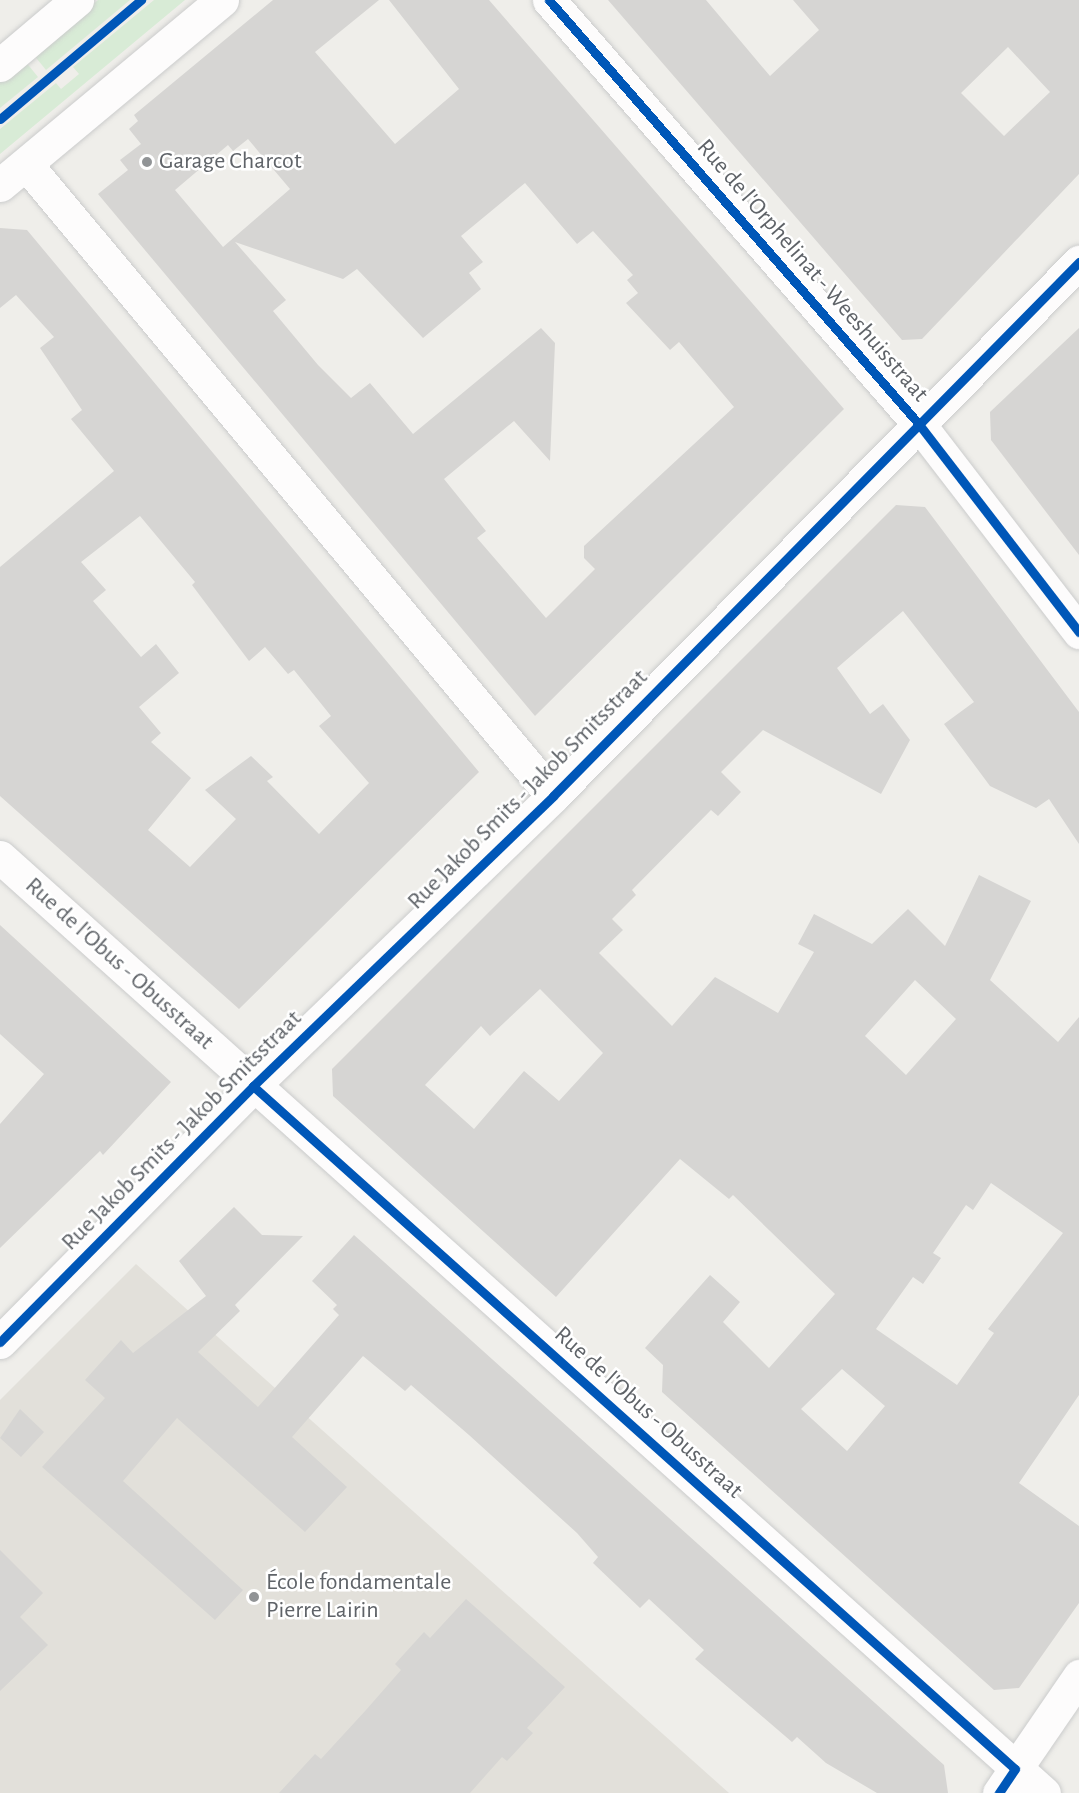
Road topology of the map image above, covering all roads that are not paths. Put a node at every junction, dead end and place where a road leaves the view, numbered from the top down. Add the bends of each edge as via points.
1 (77, 0) edge
2 (222, 0) edge
3 (549, 0) edge
4 (0, 65) edge
5 (26, 164) junction
6 (0, 185) edge
7 (1079, 262) edge
8 (918, 423) junction
9 (1079, 632) edge
10 (553, 796) junction
11 (0, 857) edge
12 (253, 1086) junction
13 (0, 1342) edge
14 (1074, 1694) edge
15 (1007, 1781) edge
16 (1044, 1793) edge

1 - 4 street
2 - 5 street
3 - 8 street, Rue de l'Orphelinat - Weeshuisstraat
5 - 6 street
5 - 10 street
7 - 8 street, Rue Jakob Smits - Jakob Smitsstraat
8 - 9 street, Rue de l'Orphelinat - Weeshuisstraat
8 - 10 street, Rue Jakob Smits - Jakob Smitsstraat
10 - 12 street, Rue Jakob Smits - Jakob Smitsstraat
11 - 12 street, Rue de l'Obus - Obusstraat
12 - 13 street, Rue Jakob Smits - Jakob Smitsstraat
12 - 15 street, Rue de l'Obus - Obusstraat
14 - 15 street
15 - 16 street, Rue de l'Obus - Obusstraat

